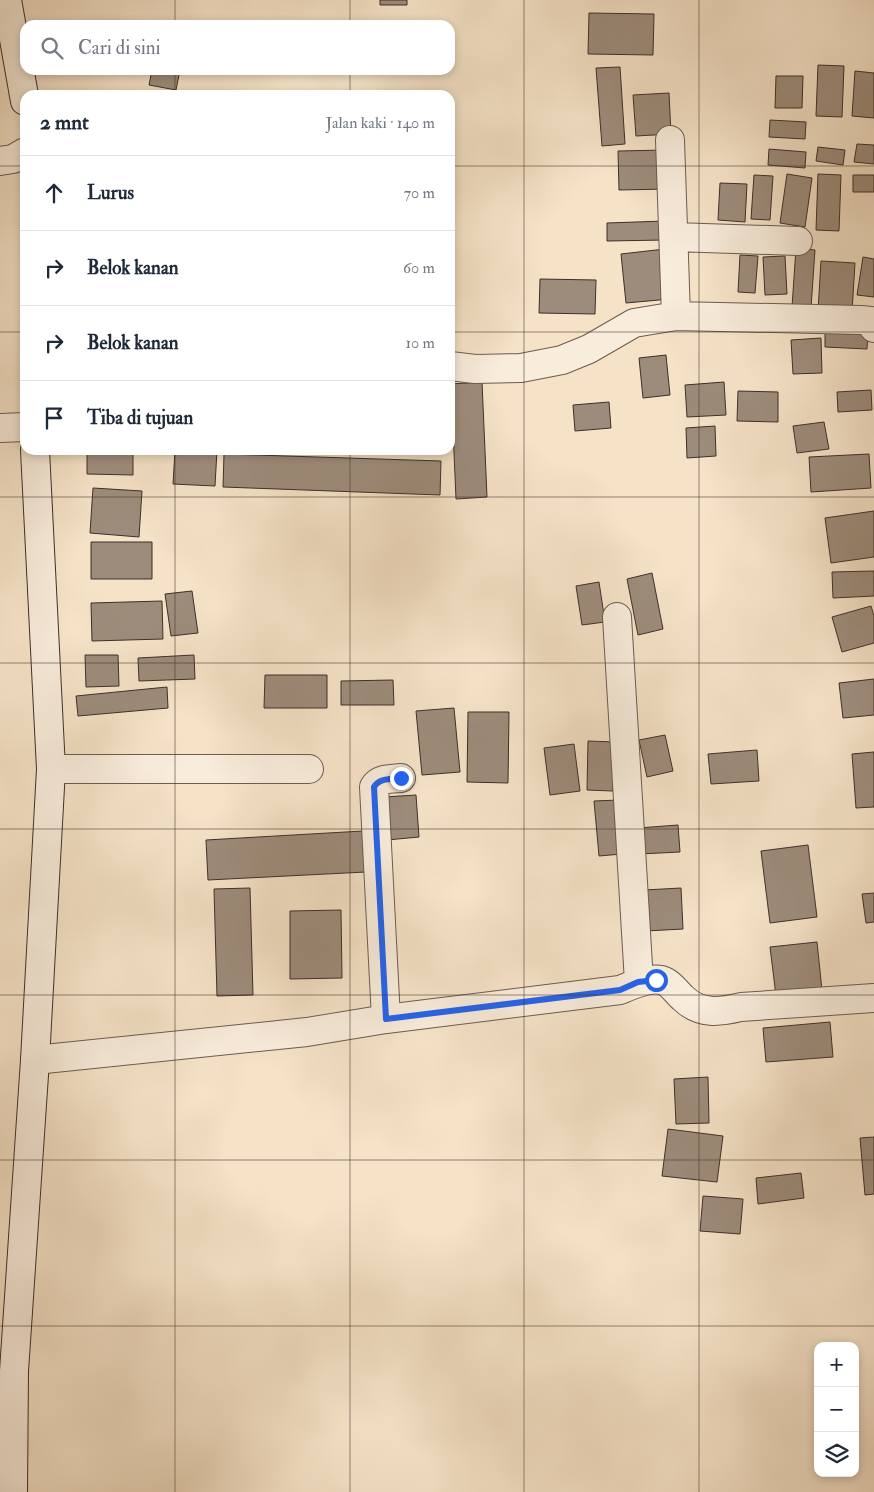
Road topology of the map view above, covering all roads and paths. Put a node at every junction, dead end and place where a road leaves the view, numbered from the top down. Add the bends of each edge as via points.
1 (7, 0) edge
2 (20, 73) edge
3 (20, 75) edge
4 (23, 90) edge
5 (670, 140) dead end
6 (674, 237) junction
7 (798, 241) dead end
8 (676, 316) junction
9 (874, 328) edge
10 (455, 367) edge
11 (20, 427) edge
12 (0, 428) edge
13 (35, 455) edge
14 (617, 618) dead end
15 (309, 769) dead end
16 (51, 770) junction
17 (401, 778) dead end
18 (638, 982) junction
19 (874, 998) edge
20 (386, 1019) junction
21 (35, 1060) junction
22 (13, 1492) edge

1 - 2 street
3 - 4 street
5 - 6 street
6 - 7 street
6 - 8 street
8 - 9 street via 861,320 871,321
8 - 10 street via 634,323 562,360 521,368
11 - 12 street
13 - 16 street
14 - 18 street
15 - 16 street
16 - 21 street
17 - 20 street via 382,780 374,787
18 - 19 street via 666,982 700,1010
18 - 20 street via 620,990
20 - 21 street via 306,1032
21 - 22 street via 14,1371

